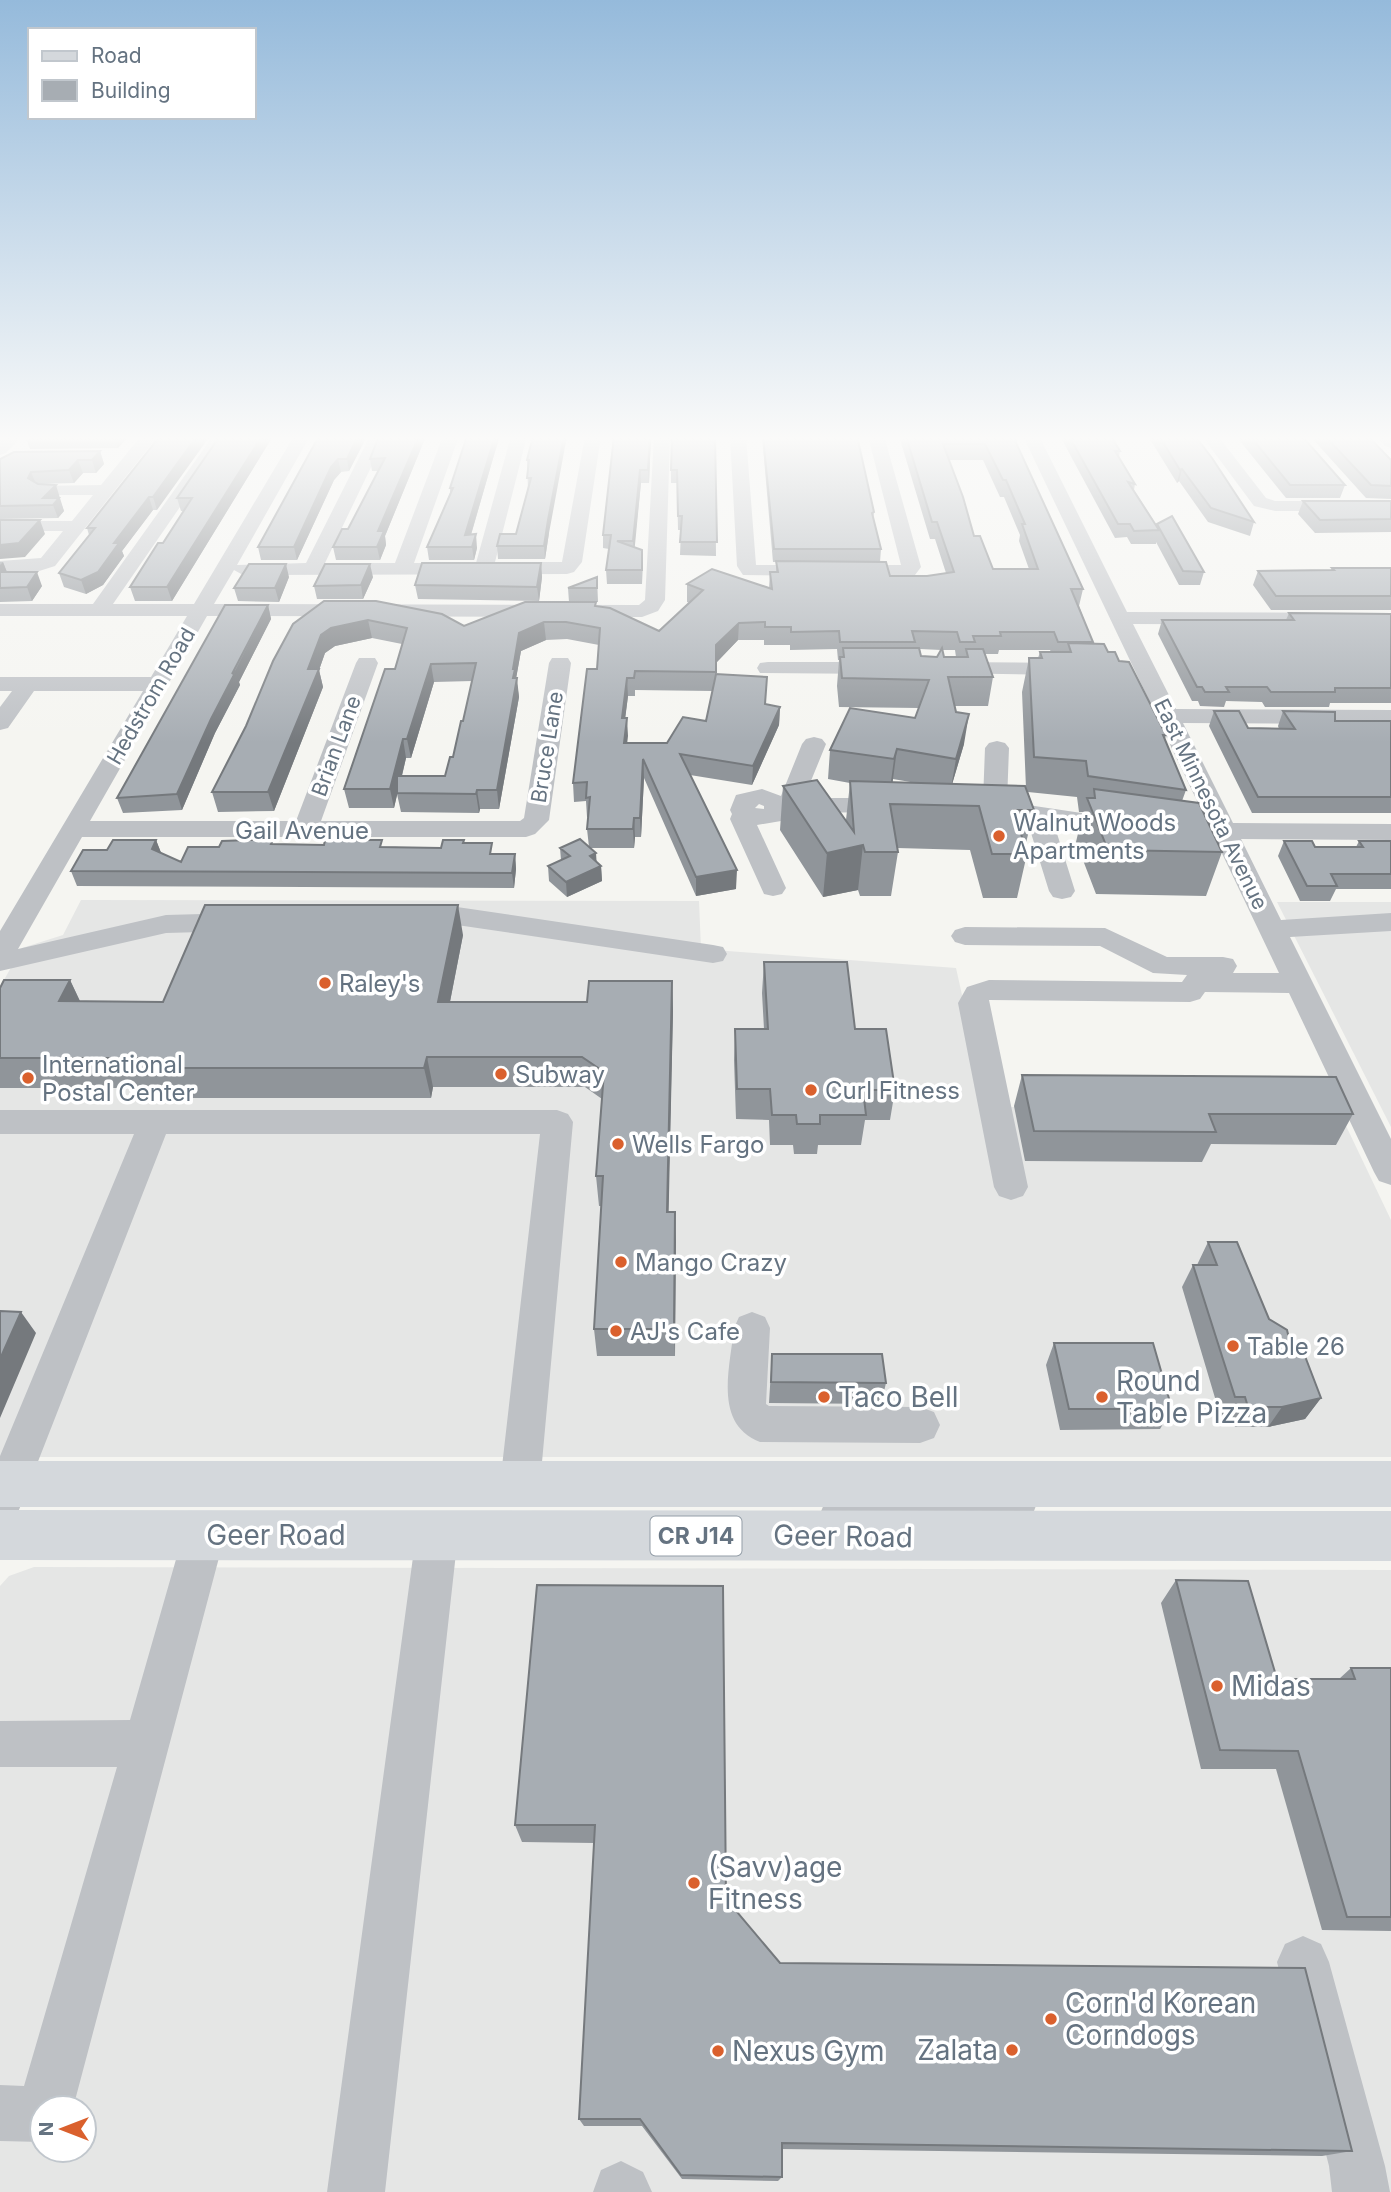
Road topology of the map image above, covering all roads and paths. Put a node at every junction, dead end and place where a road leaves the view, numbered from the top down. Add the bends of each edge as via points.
1 (66, 538) edge
2 (149, 538) edge
3 (243, 538) edge
4 (328, 538) edge
5 (413, 538) edge
6 (492, 538) edge
7 (577, 538) edge
8 (658, 538) edge
9 (745, 538) edge
10 (903, 538) edge
11 (1082, 538) edge
12 (0, 567) edge
13 (225, 569) junction
14 (313, 569) junction
15 (402, 569) junction
16 (483, 570) junction
17 (0, 610) edge
18 (99, 610) junction
19 (201, 610) junction
20 (1121, 618) junction
21 (1391, 619) edge
22 (367, 663) dead end
23 (560, 663) dead end
24 (768, 668) dead end
25 (1089, 669) edge
26 (1117, 669) edge
27 (1145, 669) junction
28 (0, 684) edge
29 (28, 684) junction
30 (157, 684) junction
31 (1169, 716) junction
32 (1391, 717) edge
33 (0, 723) edge
34 (814, 744) dead end
35 (997, 748) dead end
36 (913, 805) edge
37 (968, 805) edge
38 (784, 806) junction
39 (996, 807) junction
40 (1038, 814) junction
41 (529, 828) joint
42 (1145, 828) edge
43 (73, 829) junction
44 (305, 830) junction
45 (1216, 832) junction
46 (1391, 832) edge
47 (773, 888) dead end
48 (1062, 891) dead end
49 (388, 918) edge
50 (263, 922) edge
51 (1391, 922) edge
52 (1272, 929) junction
53 (965, 936) dead end
54 (713, 954) dead end
55 (0, 955) edge
56 (0, 962) edge
57 (1295, 975) junction
58 (0, 1122) edge
59 (155, 1122) junction
60 (1391, 1172) edge
61 (1011, 1187) dead end
62 (752, 1328) dead end
63 (920, 1425) dead end
64 (520, 1483) junction
65 (910, 1484) junction
66 (1024, 1484) junction
67 (1391, 1484) edge
68 (3, 1491) edge
69 (0, 1535) edge
70 (204, 1535) junction
71 (437, 1535) junction
72 (764, 1536) junction
73 (1391, 1536) edge
74 (911, 1537) junction
75 (147, 1743) junction
76 (0, 1744) edge
77 (1303, 1962) dead end
78 (49, 2094) edge
79 (0, 2113) edge
80 (28, 2114) edge
81 (356, 2192) edge
82 (1360, 2192) edge

1 - 12 street via 44,564
2 - 18 street
3 - 13 street, Hedstrom Road
4 - 14 street
5 - 15 street
6 - 16 street
7 - 16 street via 569,567
8 - 19 street via 655,600 642,611
9 - 10 street via 750,571 908,571 911,567
11 - 20 street, East Minnesota Avenue
13 - 14 street
13 - 19 street, Hedstrom Road
14 - 15 street
15 - 16 street
17 - 18 street
18 - 19 street
19 - 30 street, Hedstrom Road
20 - 21 street
20 - 27 street, East Minnesota Avenue
22 - 44 street, Brian Lane
23 - 41 street, Bruce Lane via 536,820
24 - 25 street
26 - 27 street
27 - 31 street, East Minnesota Avenue
28 - 29 street
29 - 30 street
29 - 33 street
30 - 43 street, Hedstrom Road
31 - 32 street
31 - 45 street, East Minnesota Avenue
34 - 38 street
35 - 39 street
36 - 38 street
37 - 39 street
38 - 47 street via 767,818 745,813 742,819
39 - 40 street
40 - 42 street
40 - 48 street
41 - 44 street, Gail Avenue
43 - 44 street, Gail Avenue
43 - 55 street, Hedstrom Road
45 - 46 street
45 - 52 street, East Minnesota Avenue
49 - 54 street via 457,916
50 - 56 street via 166,924
51 - 52 street
52 - 57 street, East Minnesota Avenue
53 - 57 street via 1105,937 1163,966
57 - 60 street, East Minnesota Avenue via 1333,1081
57 - 61 street via 1197,982 1189,992 989,990 977,994 973,1003
58 - 59 street
59 - 64 street via 557,1122
59 - 68 street
62 - 63 street via 747,1405 760,1424
64 - 65 main road, Geer Road / CR J14
64 - 68 main road, Geer Road / CR J14
65 - 66 main road, Geer Road / CR J14
65 - 72 street via 893,1507 879,1512 787,1516 772,1522
66 - 67 main road, Geer Road / CR J14
66 - 74 street via 1016,1505 938,1512 920,1520
69 - 70 main road, Geer Road / CR J14
70 - 71 main road, Geer Road / CR J14
70 - 75 street
71 - 72 main road, Geer Road / CR J14
71 - 81 street
72 - 74 main road, Geer Road / CR J14
73 - 74 main road, Geer Road / CR J14
75 - 76 street
75 - 78 street
77 - 82 street
79 - 80 street

